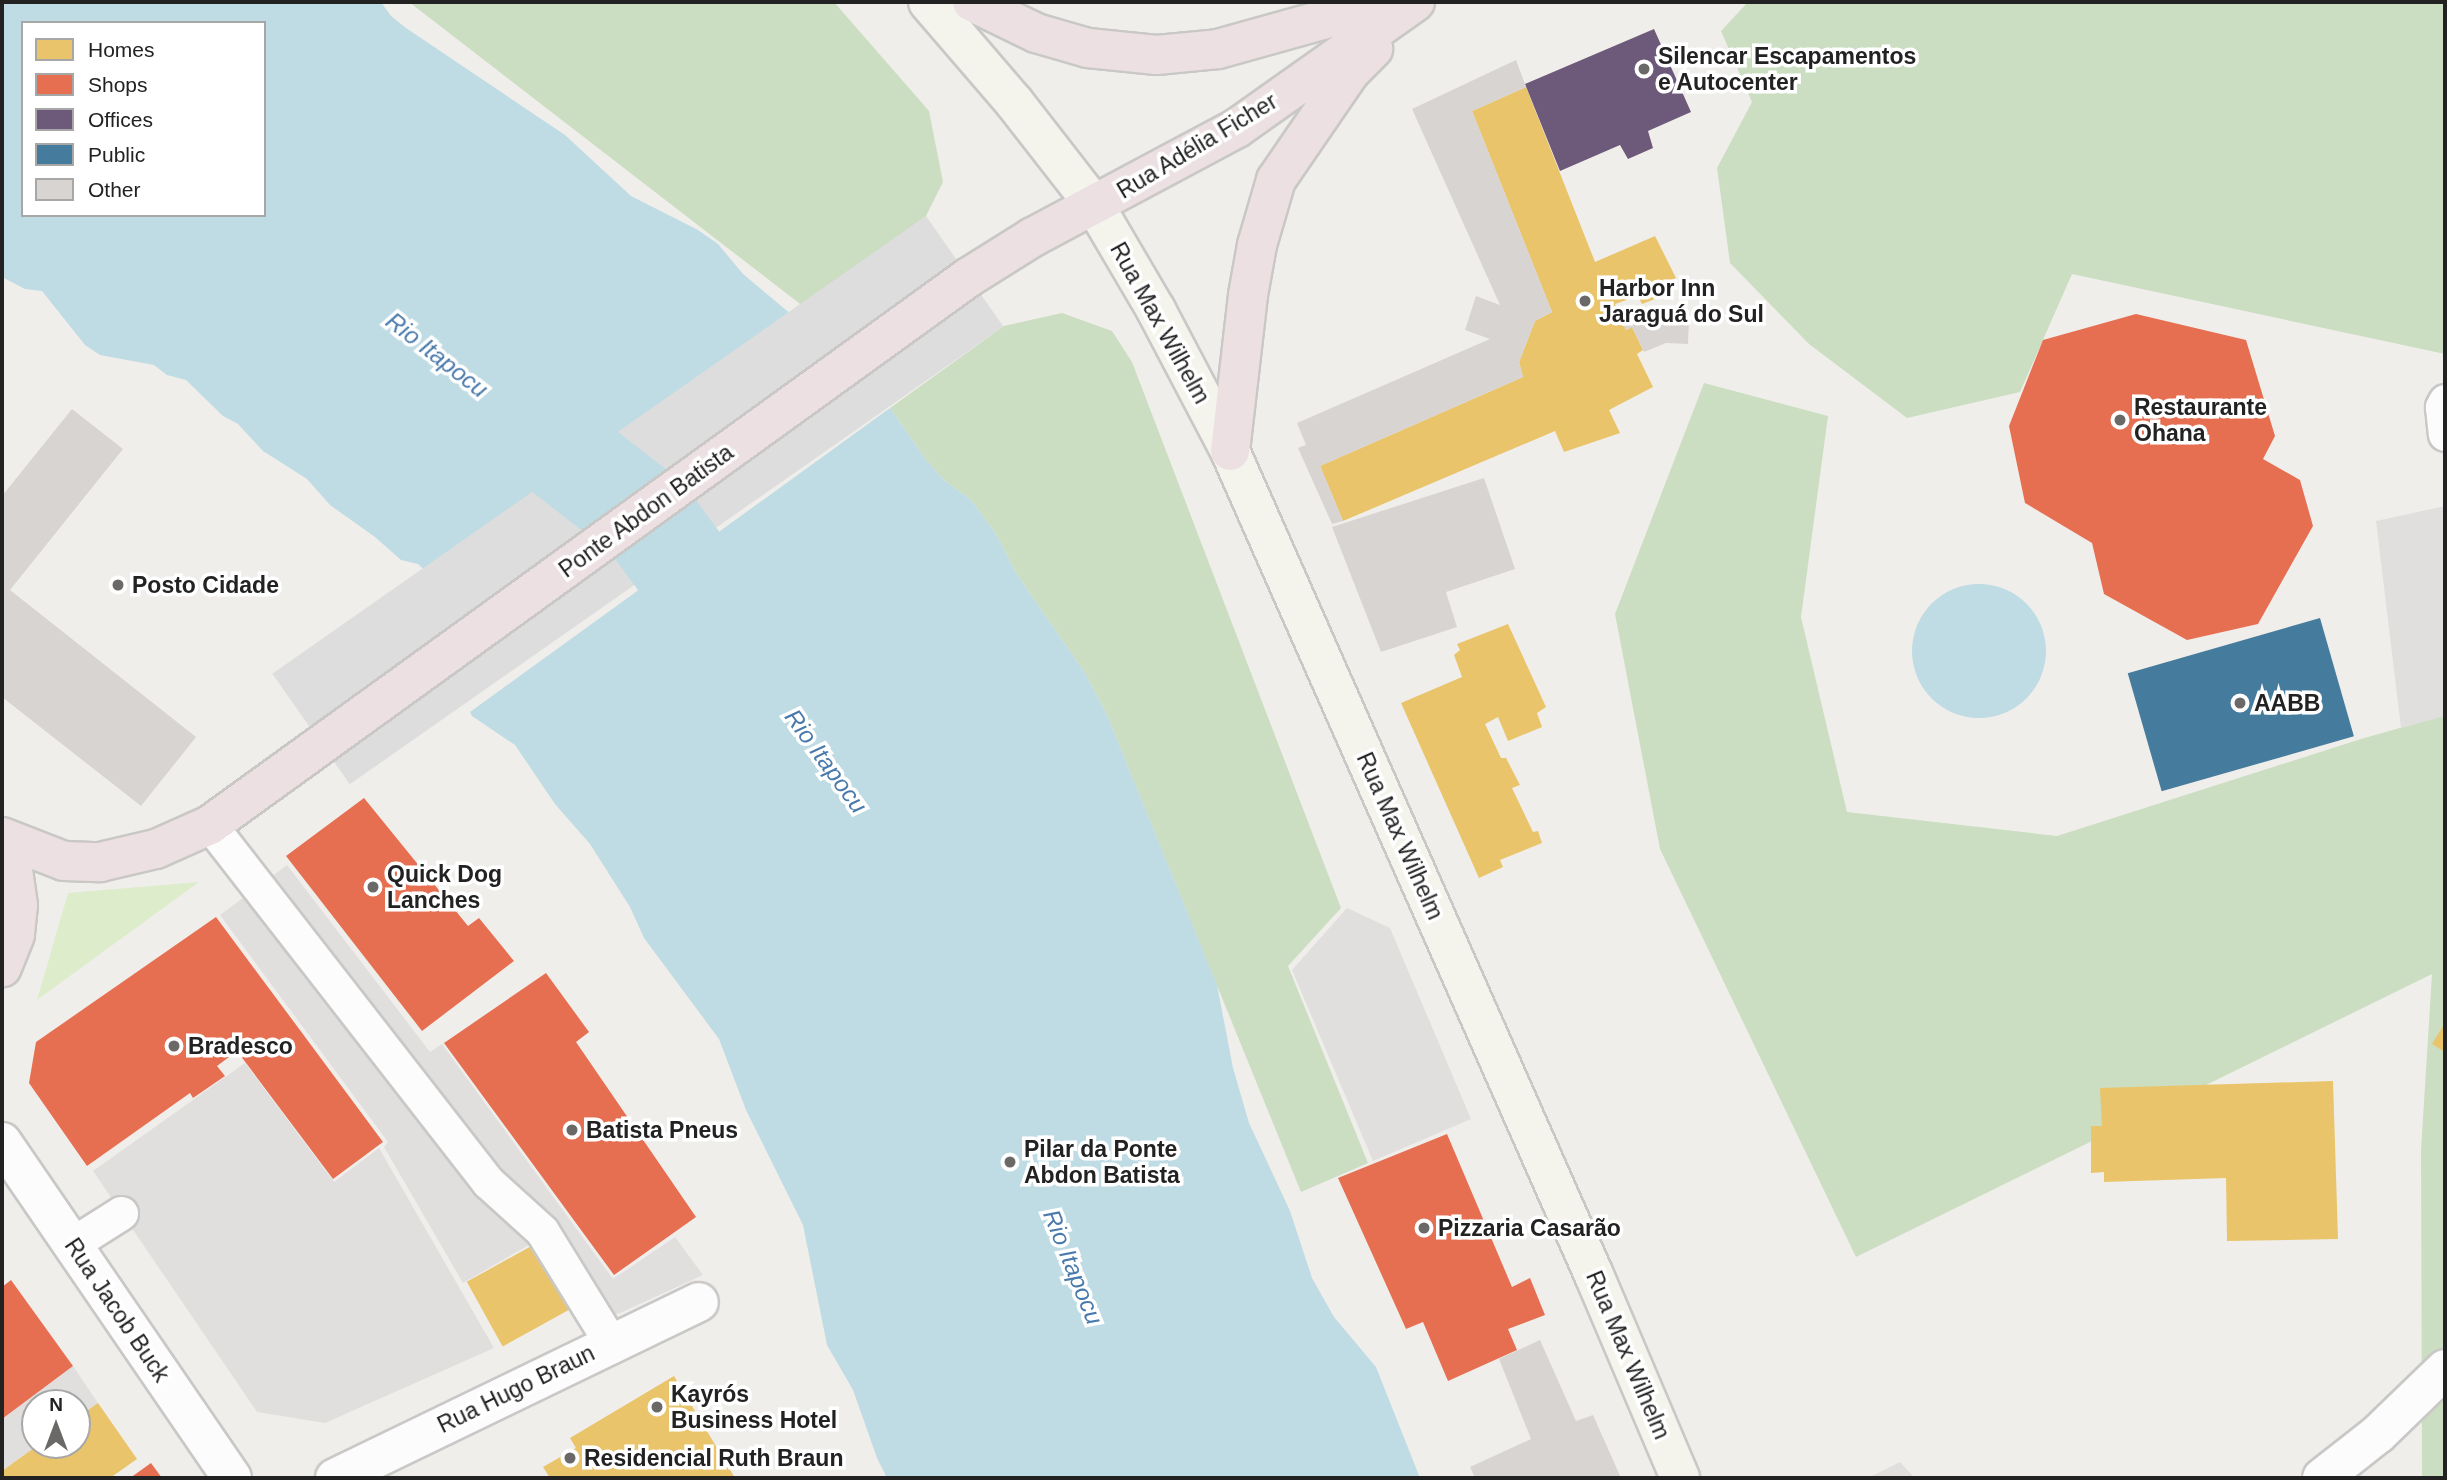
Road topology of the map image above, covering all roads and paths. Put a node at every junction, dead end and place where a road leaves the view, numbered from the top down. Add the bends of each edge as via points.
1 (928, 2) edge
2 (972, 2) edge
3 (1386, 2) edge
4 (1415, 2) edge
5 (1421, 2) edge
6 (1095, 206) junction
7 (969, 276) joint
8 (2445, 401) edge
9 (2445, 434) edge
10 (1230, 451) junction
11 (210, 825) junction
12 (2, 840) edge
13 (2, 967) edge
14 (2, 1142) edge
15 (121, 1213) dead end
16 (72, 1244) junction
17 (699, 1302) dead end
18 (611, 1343) junction
19 (2445, 1369) edge
20 (232, 1478) edge
21 (334, 1478) edge
22 (1680, 1478) edge
23 (2322, 1478) edge

1 - 6 main road, Rua Max Wilhelm
2 - 3 highway via 1035,33 1088,48 1157,55 1218,49
4 - 6 highway, Rua Adélia Ficher via 1237,128
5 - 10 highway via 1350,72 1276,180 1248,295
6 - 7 highway, Rua Adélia Ficher
6 - 10 main road, Rua Max Wilhelm
7 - 11 highway, Ponte Abdon Batista
8 - 9 lane
10 - 22 main road, Rua Max Wilhelm
11 - 12 highway, Ponte Abdon Batista via 156,849 100,862 64,861
11 - 18 lane via 488,1182 542,1231
12 - 13 highway via 19,905 15,934
14 - 16 street, Rua Jacob Buck
15 - 16 lane
16 - 20 street, Rua Jacob Buck
17 - 18 street, Rua Hugo Braun
18 - 21 street, Rua Hugo Braun
19 - 23 street via 2378,1434

